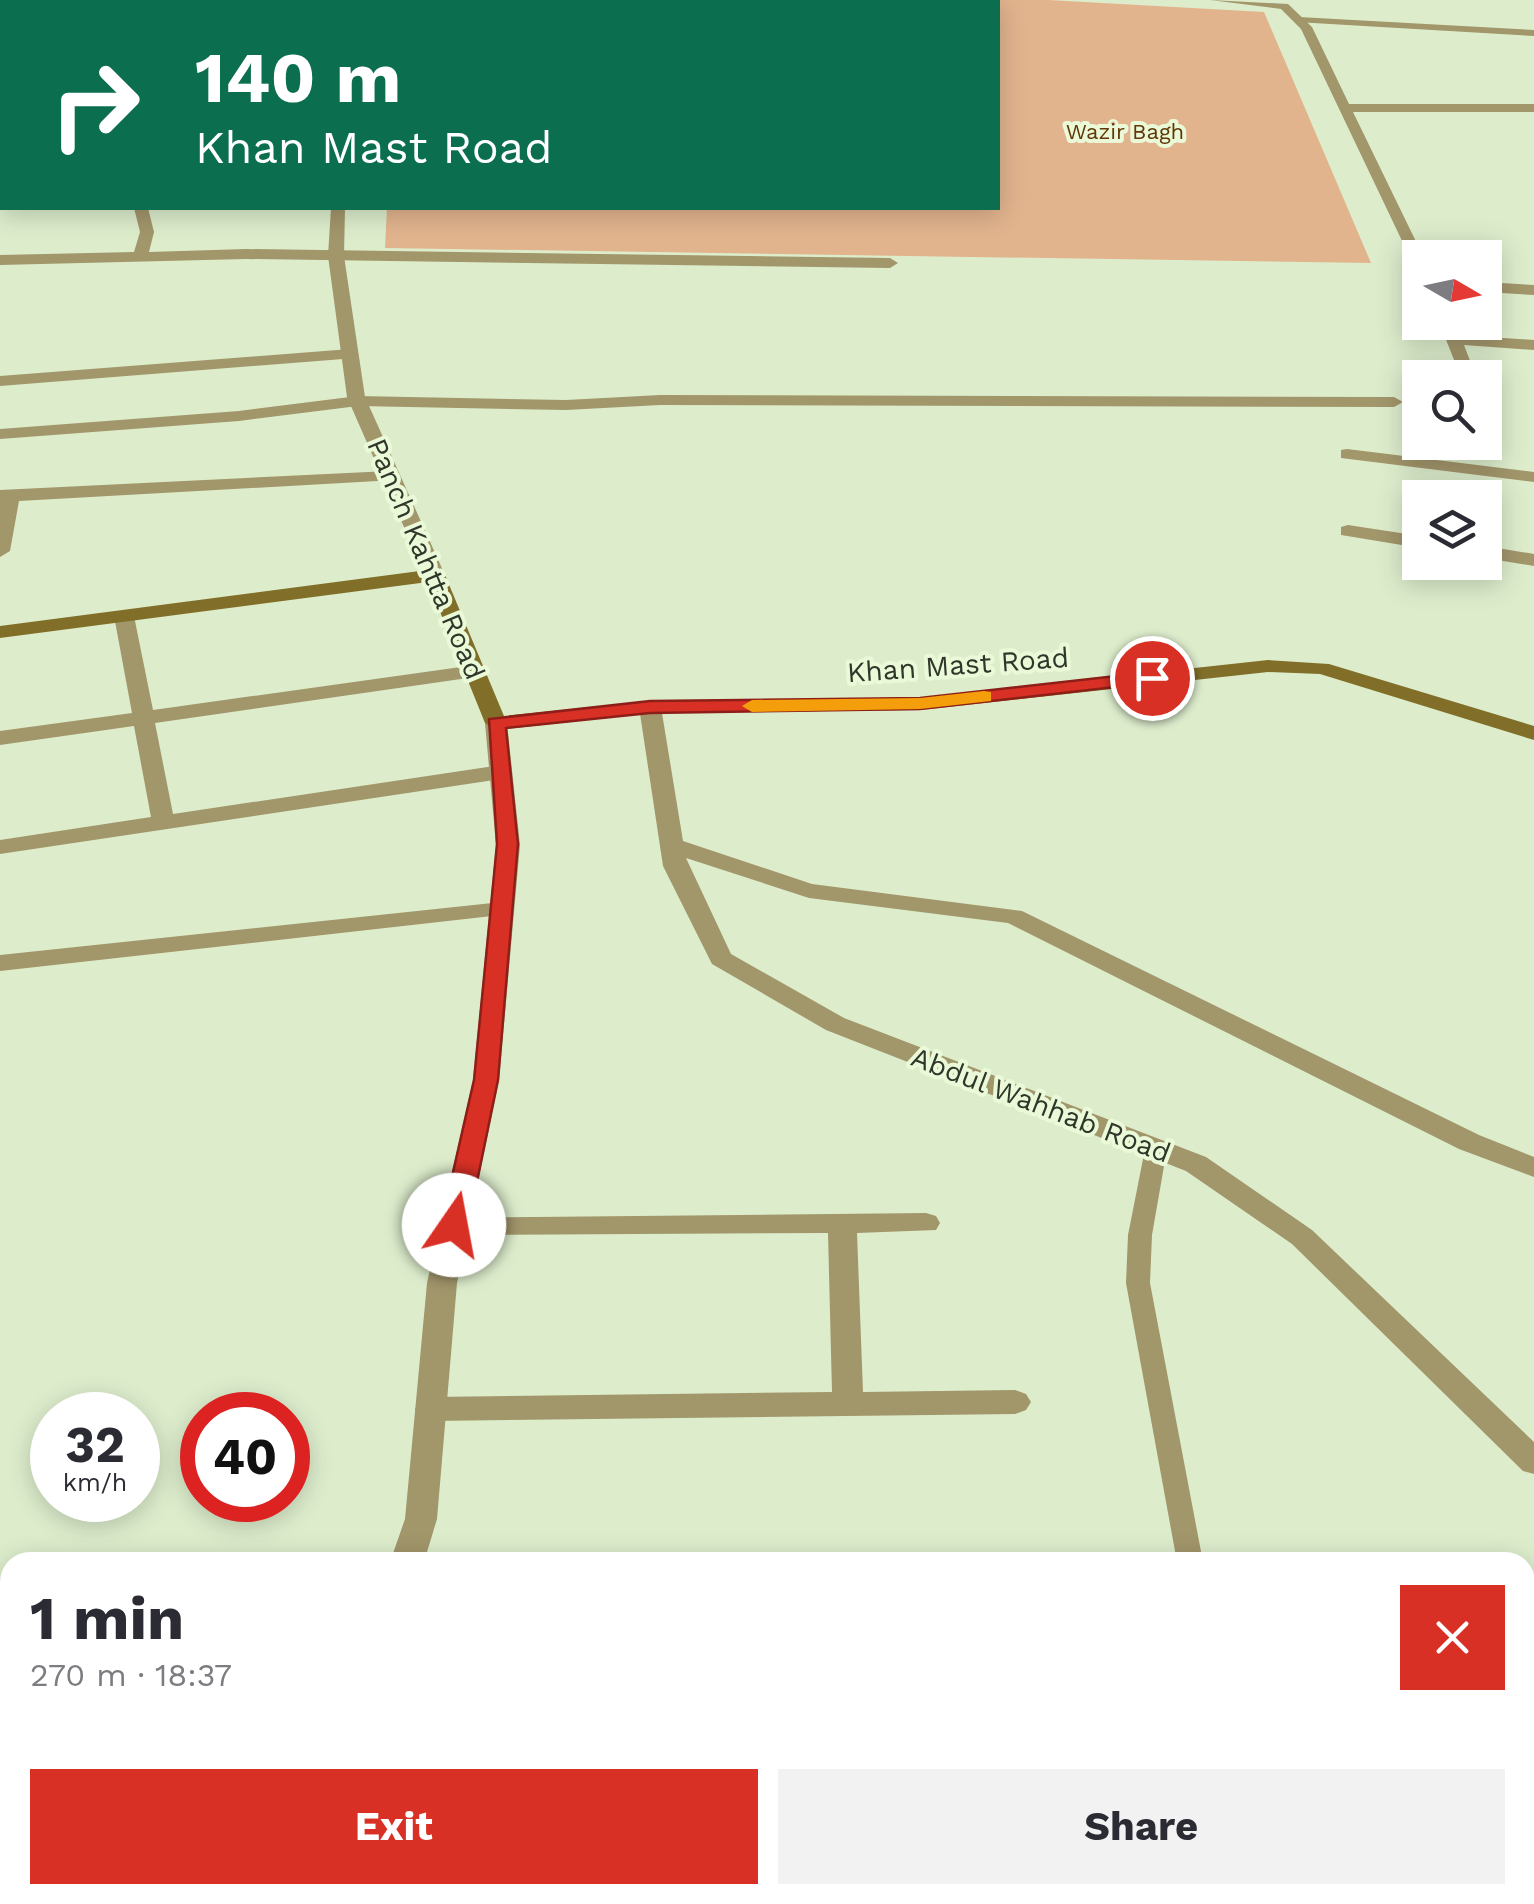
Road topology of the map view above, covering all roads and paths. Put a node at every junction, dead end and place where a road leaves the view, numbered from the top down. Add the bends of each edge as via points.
1 (1216, 0) edge
2 (1299, 20) junction
3 (1534, 33) edge
4 (1343, 108) junction
5 (1534, 108) edge
6 (142, 210) edge
7 (338, 210) edge
8 (1407, 240) edge
9 (140, 256) junction
10 (336, 256) junction
11 (0, 260) edge
12 (890, 263) dead end
13 (1502, 289) edge
14 (1534, 290) edge
15 (1501, 340) edge
16 (1534, 346) edge
17 (350, 354) junction
18 (0, 381) edge
19 (358, 401) junction
20 (1394, 402) dead end
21 (0, 434) edge
22 (1347, 454) dead end
23 (389, 476) junction
24 (1534, 477) edge
25 (5, 496) edge
26 (1348, 531) dead end
27 (1402, 539) edge
28 (0, 551) edge
29 (1502, 555) edge
30 (1534, 560) edge
31 (435, 574) junction
32 (124, 616) junction
33 (0, 632) edge
34 (475, 671) junction
35 (650, 707) junction
36 (144, 718) junction
37 (496, 723) junction
38 (1534, 733) edge
39 (0, 738) edge
40 (500, 772) junction
41 (163, 822) junction
42 (672, 845) junction
43 (0, 846) edge
44 (502, 909) junction
45 (0, 963) edge
46 (1156, 1150) junction
47 (1534, 1168) edge
48 (842, 1223) junction
49 (926, 1223) dead end
50 (454, 1225) junction
51 (1015, 1402) dead end
52 (848, 1404) junction
53 (431, 1410) junction
54 (1534, 1462) edge
55 (410, 1552) edge
56 (1188, 1552) edge

1 - 2 street via 1284,6
2 - 3 lane
2 - 4 street
4 - 5 street
4 - 8 street
6 - 9 street via 147,232
7 - 10 street, Panch Kahtta Road
9 - 10 street
9 - 11 street
10 - 12 street
10 - 17 street, Panch Kahtta Road
13 - 14 street
15 - 16 street
17 - 18 street
17 - 19 street, Panch Kahtta Road
19 - 20 street
19 - 21 street
19 - 23 street, Panch Kahtta Road
22 - 24 street
23 - 25 street
23 - 31 street, Panch Kahtta Road
25 - 28 street
26 - 27 street
29 - 30 street
31 - 32 main road
31 - 34 main road, Panch Kahtta Road
32 - 33 main road
32 - 36 street
34 - 36 street
34 - 37 main road, Panch Kahtta Road
35 - 37 main road, Khan Mast Road
35 - 38 main road, Khan Mast Road via 920,704 1268,666 1322,668
35 - 42 street, Abdul Wahhab Road
36 - 39 street
36 - 41 street
37 - 40 street, Panch Kahtta Road
40 - 41 street
40 - 44 street, Panch Kahtta Road via 508,844
41 - 43 street
42 - 46 street, Abdul Wahhab Road via 675,866 721,959 836,1024
42 - 47 street via 809,891 1013,916
44 - 45 street
44 - 50 street, Panch Kahtta Road via 486,1080
46 - 54 street, Abdul Wahhab Road via 1196,1164 1302,1238
46 - 56 lane via 1138,1283
48 - 49 street
48 - 50 street
48 - 52 street
50 - 53 street, Panch Kahtta Road
51 - 52 street
52 - 53 street
53 - 55 street, Panch Kahtta Road via 421,1519

